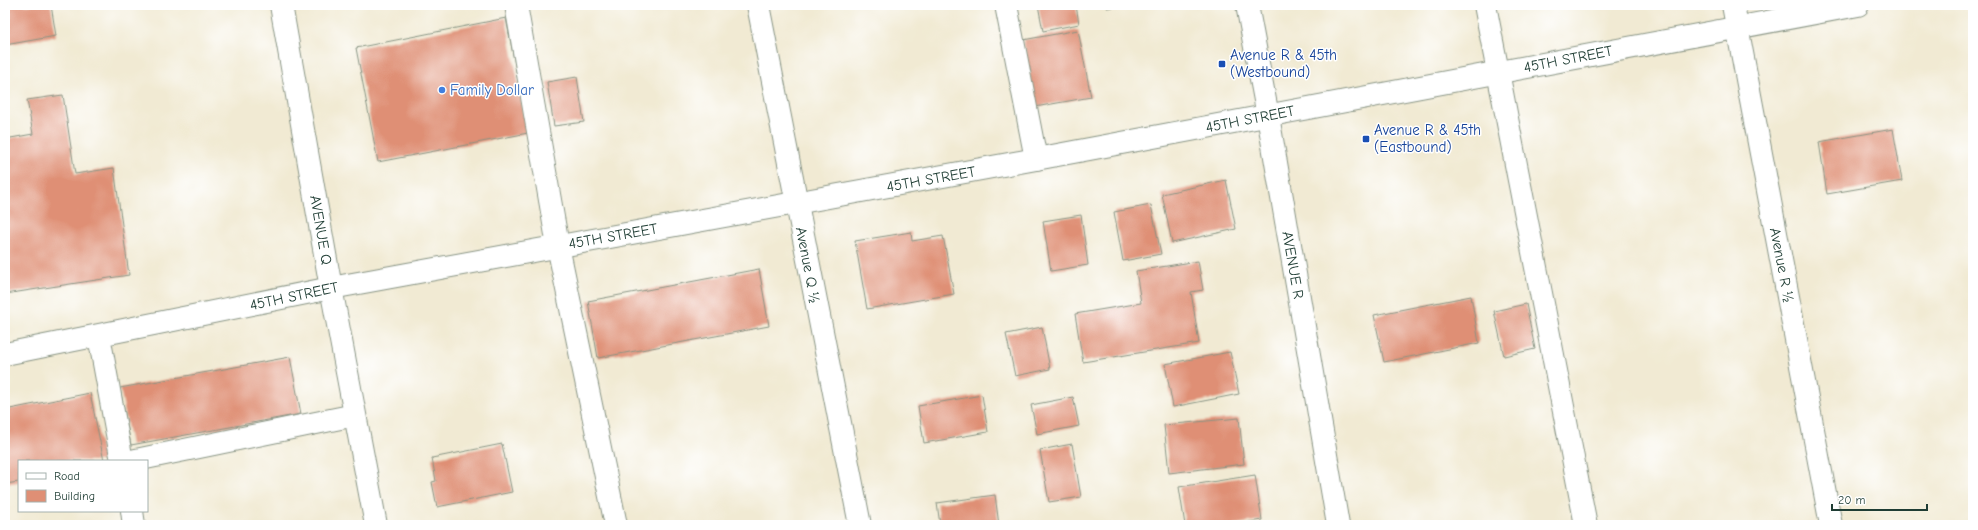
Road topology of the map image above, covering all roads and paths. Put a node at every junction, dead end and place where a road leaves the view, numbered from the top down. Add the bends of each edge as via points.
1 (281, 5) edge
2 (516, 5) edge
3 (758, 5) edge
4 (1006, 5) edge
5 (1247, 5) edge
6 (1485, 5) edge
7 (1733, 5) edge
8 (1858, 5) edge
9 (1737, 28) junction
10 (1498, 73) junction
11 (1268, 116) junction
12 (1036, 159) junction
13 (796, 203) junction
14 (558, 246) junction
15 (331, 288) junction
16 (98, 336) junction
17 (5, 354) edge
18 (355, 415) junction
19 (122, 460) edge
20 (136, 460) edge
21 (132, 512) edge
22 (134, 525) edge
23 (376, 525) edge
24 (616, 525) edge
25 (860, 525) edge
26 (1338, 525) edge
27 (1586, 525) edge
28 (1831, 525) edge

1 - 15 street, AVENUE Q
2 - 14 street
3 - 13 street, Avenue Q ½
4 - 12 street
5 - 11 street, AVENUE R
6 - 10 street
7 - 9 street, Avenue R ½
8 - 9 street, 45TH STREET
9 - 10 street, 45TH STREET
9 - 28 street, Avenue R ½
10 - 11 street, 45TH STREET
10 - 27 street
11 - 12 street, 45TH STREET
11 - 26 street, AVENUE R
12 - 13 street, 45TH STREET
13 - 14 street, 45TH STREET
13 - 25 street, Avenue Q ½
14 - 15 street, 45TH STREET
14 - 24 street
15 - 16 street, 45TH STREET
15 - 18 street, AVENUE Q
16 - 17 street, 45TH STREET
16 - 19 street
18 - 20 street
18 - 23 street, AVENUE Q
21 - 22 street

